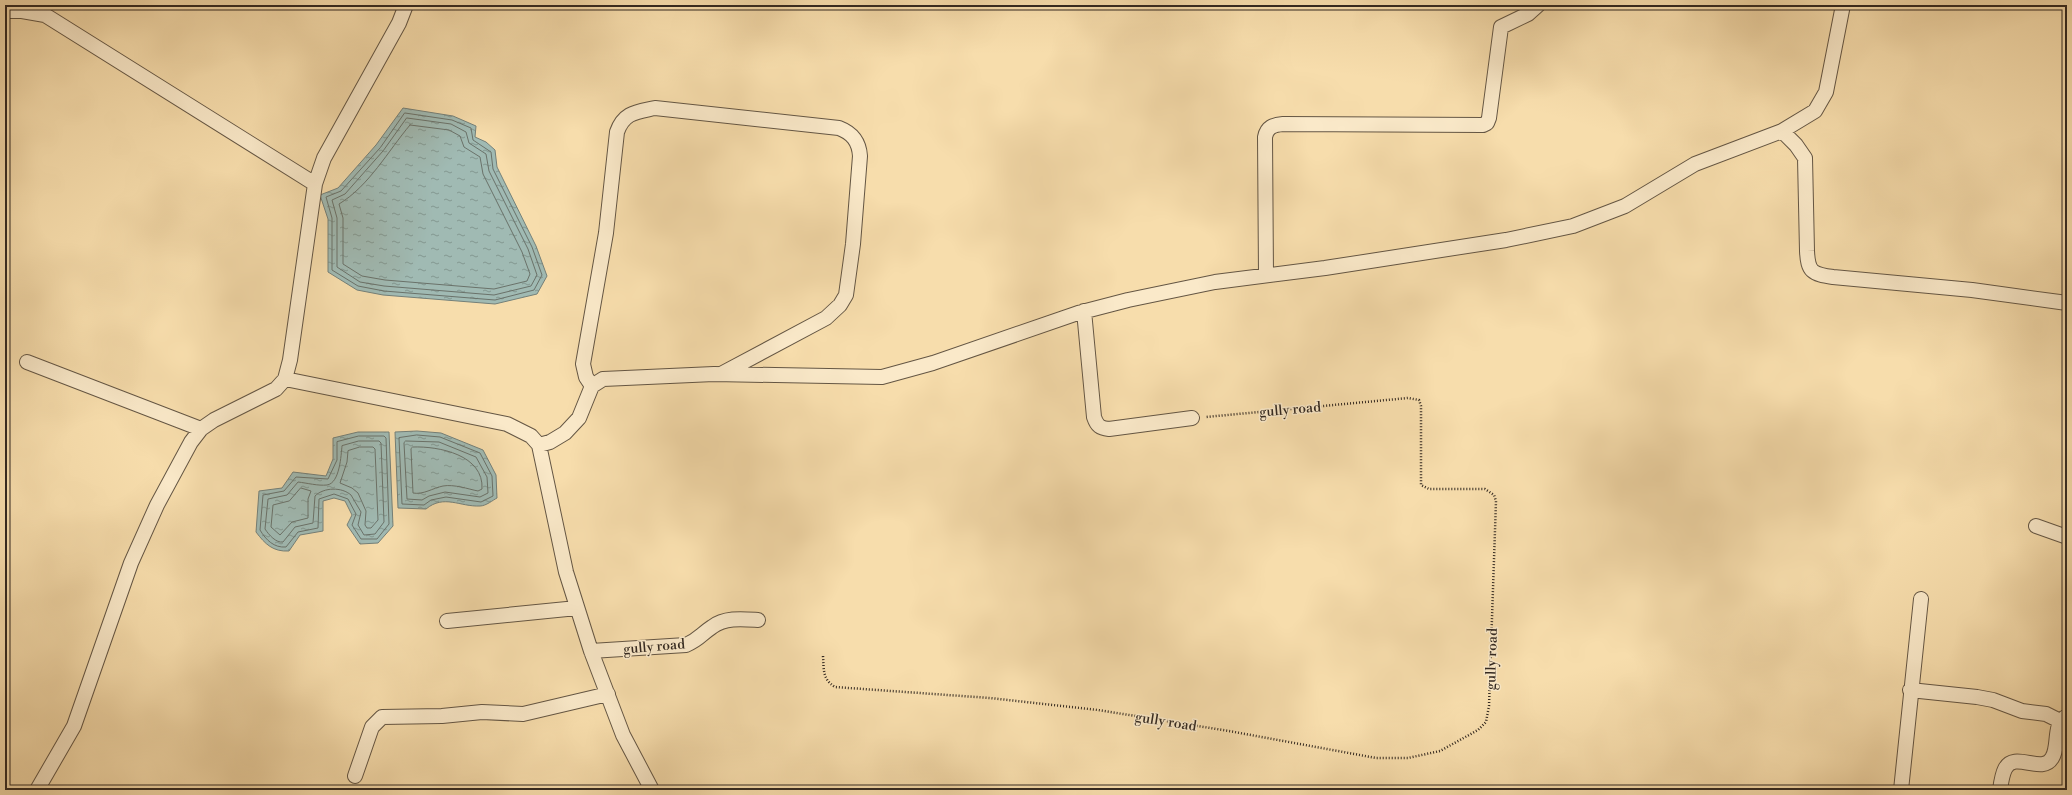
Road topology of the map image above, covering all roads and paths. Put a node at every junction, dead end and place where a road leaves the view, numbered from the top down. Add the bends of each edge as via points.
1 (406, 5) edge
2 (1538, 5) edge
3 (1843, 5) edge
4 (5, 11) edge
5 (1782, 131) junction
6 (315, 184) junction
7 (1266, 275) junction
8 (2067, 303) edge
9 (1084, 311) junction
10 (27, 362) dead end
11 (719, 374) junction
12 (285, 379) junction
13 (592, 386) junction
14 (1192, 418) joint
15 (201, 429) junction
16 (539, 445) junction
17 (2036, 526) dead end
18 (2067, 537) edge
19 (1921, 599) dead end
20 (577, 608) junction
21 (758, 620) dead end
22 (447, 622) dead end
23 (591, 651) junction
24 (823, 656) dead end
25 (1910, 690) junction
26 (608, 694) junction
27 (2064, 718) edge
28 (355, 776) dead end
29 (37, 790) edge
30 (652, 790) edge
31 (1901, 790) edge
32 (2000, 790) edge

1 - 6 street via 389,41 324,158
2 - 7 street via 1528,14 1502,27 1489,118 1483,125 1283,124 1269,127 1265,137
3 - 5 street via 1826,92 1815,111
4 - 6 street via 22,10 45,14
5 - 7 street via 1695,164 1625,206 1573,226 1506,240
5 - 8 street via 1805,158 1807,251 1808,264 1812,271 1833,277 1972,290
6 - 12 street via 290,360
7 - 9 street via 1215,282
9 - 11 street via 933,363 882,376
9 - 14 street via 1094,418 1097,424 1109,429
10 - 15 street
11 - 13 street via 616,377 603,379
11 - 13 street via 826,318 840,305 846,295 860,156 859,146 848,132 839,128 655,108 628,116 621,122 617,132 606,233 584,364 586,377
12 - 15 street via 276,389
12 - 16 street via 507,424 530,436
13 - 16 street via 579,418 565,433
14 - 24 path, gully road via 1408,398 1419,400 1421,485 1429,489 1485,489 1494,495 1496,500 1489,706 1486,722 1478,730 1440,750 1408,758 1376,758 1098,710 990,698 834,687 824,676
15 - 29 street via 187,449 157,505 131,563 74,726
16 - 20 street via 566,572
17 - 18 street
19 - 25 street
20 - 22 street
20 - 23 street
21 - 23 street, gully road via 723,621 699,639 686,645
23 - 26 street
25 - 27 street via 1977,697 2022,711
25 - 31 street
26 - 28 street via 523,714 482,712 382,717 372,727
26 - 30 street via 624,735
27 - 32 street via 2051,761 2046,764 2014,761 2008,764

